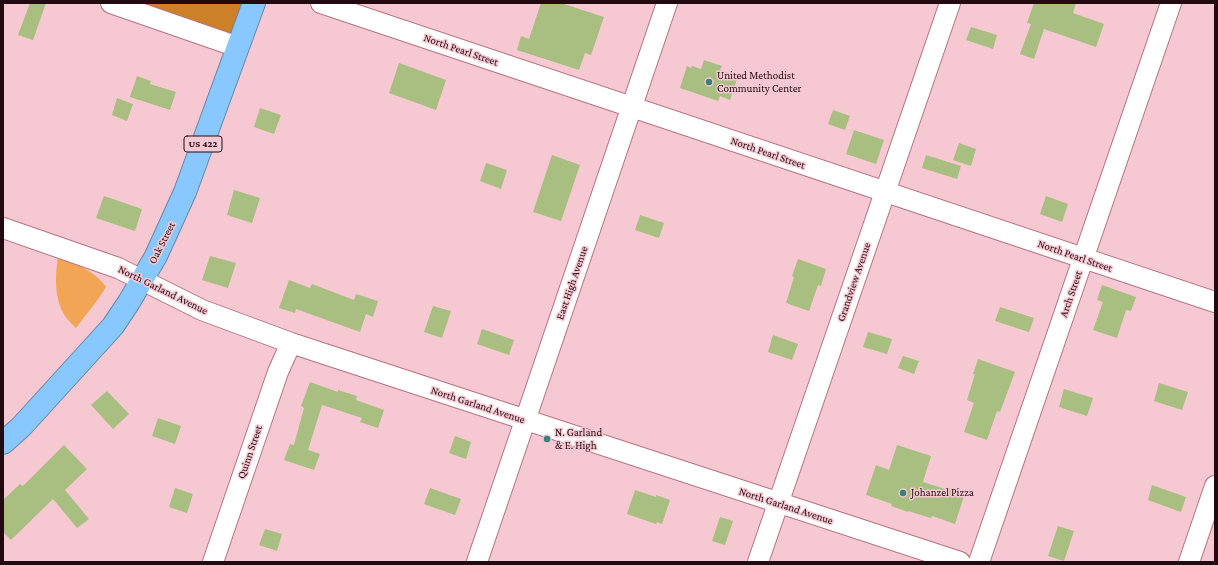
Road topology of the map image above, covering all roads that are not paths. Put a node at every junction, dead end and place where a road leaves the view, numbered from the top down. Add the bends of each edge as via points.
1 (111, 3) edge
2 (254, 3) edge
3 (321, 3) edge
4 (667, 3) edge
5 (950, 3) edge
6 (1171, 3) edge
7 (238, 47) junction
8 (632, 107) junction
9 (885, 192) junction
10 (3, 228) edge
11 (1083, 258) junction
12 (143, 280) junction
13 (1215, 302) edge
14 (291, 343) junction
15 (525, 420) junction
16 (3, 443) edge
17 (1215, 486) edge
18 (778, 503) junction
19 (213, 562) edge
20 (477, 562) edge
21 (758, 562) edge
22 (960, 562) edge
23 (979, 562) edge
24 (1189, 562) edge

1 - 7 street
2 - 7 highway, Oak Street / US 422
3 - 8 street, North Pearl Street
4 - 8 street, East High Avenue
5 - 9 street, Grandview Avenue
6 - 11 street, Arch Street
7 - 12 highway, Oak Street / US 422 via 185,192
8 - 9 street, North Pearl Street
8 - 15 street, East High Avenue
9 - 11 street, North Pearl Street
9 - 18 street, Grandview Avenue
10 - 12 street, North Garland Avenue via 118,268
11 - 13 street, North Pearl Street
11 - 23 street, Arch Street
12 - 14 street, North Garland Avenue via 202,310
12 - 16 highway, Oak Street / US 422 via 114,326
14 - 15 street, North Garland Avenue
14 - 19 street, Quinn Street via 278,372
15 - 18 street, North Garland Avenue
15 - 20 street, East High Avenue
17 - 24 street
18 - 21 street, Grandview Avenue
18 - 22 street, North Garland Avenue

